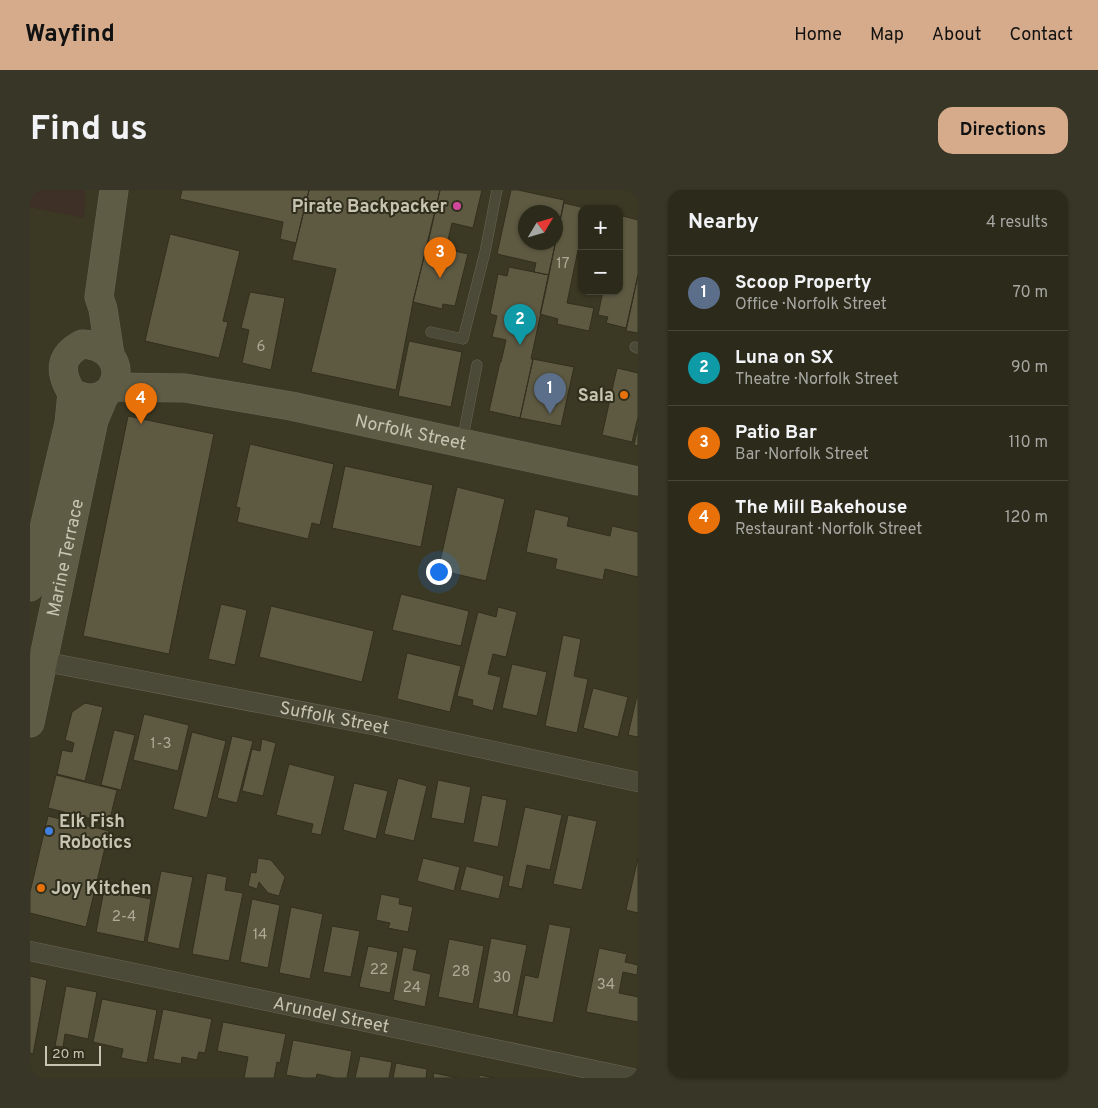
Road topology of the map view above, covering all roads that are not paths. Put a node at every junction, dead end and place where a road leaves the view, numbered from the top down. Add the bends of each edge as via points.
1 (114, 190) edge
2 (498, 190) edge
3 (99, 297) junction
4 (431, 332) dead end
5 (82, 344) junction
6 (112, 357) junction
7 (477, 365) dead end
8 (185, 388) junction
9 (109, 390) junction
10 (72, 393) junction
11 (462, 442) junction
12 (638, 481) edge
13 (30, 587) edge
14 (37, 660) edge
15 (30, 723) edge
16 (638, 782) edge
17 (30, 951) edge
18 (632, 1078) edge

1 - 3 street, Marine Terrace
2 - 4 lane via 464,339
3 - 5 street, Marine Terrace via 89,305
3 - 6 street, Marine Terrace
5 - 6 street via 102,348
5 - 10 street, Marine Terrace via 67,356 63,365 63,374
6 - 8 street, Norfolk Street
6 - 9 street, Marine Terrace via 117,370
7 - 11 lane
8 - 9 street, Norfolk Street
8 - 11 street, Norfolk Street via 291,406
9 - 10 street via 89,399
9 - 14 street, Marine Terrace via 94,420
10 - 13 street, Marine Terrace via 69,423
11 - 12 street, Norfolk Street
14 - 15 street, Marine Terrace
14 - 16 street, Suffolk Street via 378,726
17 - 18 street, Arundel Street

